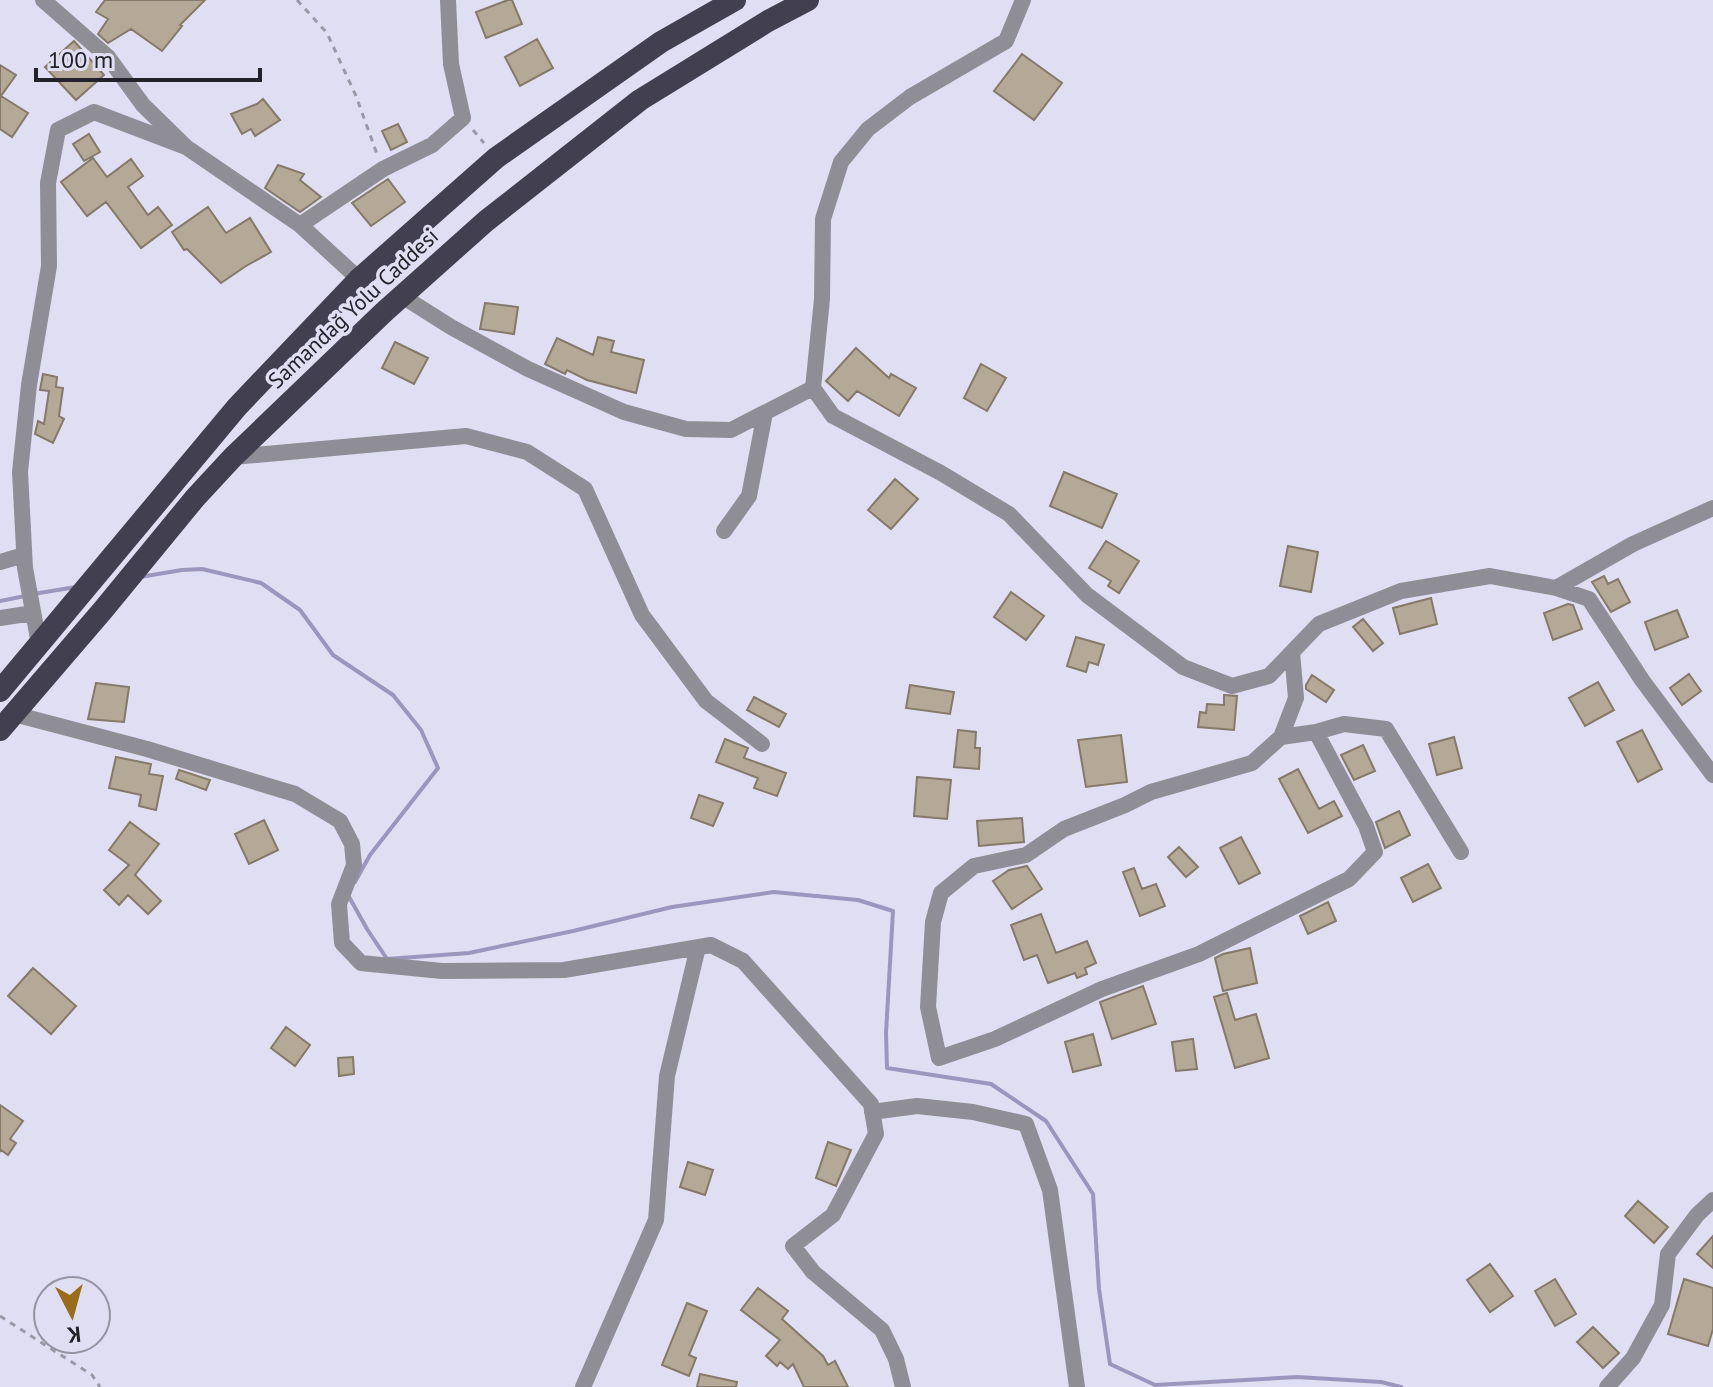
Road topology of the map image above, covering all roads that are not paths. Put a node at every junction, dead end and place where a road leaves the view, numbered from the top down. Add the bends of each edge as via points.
1 (43, 0) edge
2 (448, 0) edge
3 (735, 0) edge
4 (808, 0) edge
5 (1023, 0) edge
6 (186, 147) junction
7 (300, 225) junction
8 (359, 279) junction
9 (402, 296) junction
10 (813, 388) junction
11 (765, 413) junction
12 (233, 457) junction
13 (1713, 508) edge
14 (724, 531) dead end
15 (24, 555) junction
16 (0, 562) edge
17 (1556, 588) junction
18 (32, 609) junction
19 (0, 618) edge
20 (39, 644) junction
21 (1292, 652) junction
22 (0, 691) edge
23 (7, 722) edge
24 (1316, 732) junction
25 (1281, 737) junction
26 (762, 744) dead end
27 (1713, 775) edge
28 (1461, 852) dead end
29 (698, 947) junction
30 (872, 1112) junction
31 (1713, 1200) edge
32 (583, 1387) edge
33 (903, 1387) edge
34 (1077, 1387) edge
35 (1607, 1387) edge

1 - 6 street via 108,57 143,105
2 - 7 street via 451,64 463,118 432,145 383,169
3 - 8 highway, Samandağ Yolu Caddesi via 661,42 496,158
4 - 9 highway, Samandağ Yolu Caddesi via 640,100 486,221
5 - 10 street via 1006,41 910,97 868,129 841,162 823,219
6 - 7 street
6 - 15 street via 94,112 58,130 48,183 49,266 20,472
7 - 8 street
8 - 20 highway, Samandağ Yolu Caddesi via 237,407
9 - 11 street via 528,369 624,412 686,429 731,430
9 - 12 highway, Samandağ Yolu Caddesi
10 - 11 street
10 - 21 street via 833,416 1009,514 1087,595 1183,667 1232,686 1269,676
11 - 14 street via 749,496
12 - 23 highway, Samandağ Yolu Caddesi
12 - 26 street via 466,436 527,452 585,489 642,615 706,701
13 - 17 street via 1633,544
15 - 16 street
15 - 18 street
17 - 21 street via 1490,576 1401,591 1319,624
17 - 27 street via 1589,599
18 - 19 street
18 - 20 street
20 - 22 highway, Samandağ Yolu Caddesi
21 - 25 street via 1296,698
23 - 29 street via 147,749 295,794 340,821 352,844 354,865 339,904 342,943 361,963 442,971 564,970
24 - 25 street
24 - 25 street via 1375,852 1349,879 1199,954 939,1058 928,1007 933,922 941,893 974,866 1026,855 1064,829 1151,792 1252,763
24 - 28 street via 1344,724 1386,729
29 - 30 street via 711,945 743,961 871,1104
29 - 32 street via 667,1076 656,1220
30 - 33 street via 876,1134 833,1215 793,1246 813,1272 882,1330
30 - 34 street via 917,1106 1026,1124 1050,1190
31 - 35 street via 1668,1254 1662,1305 1633,1358

